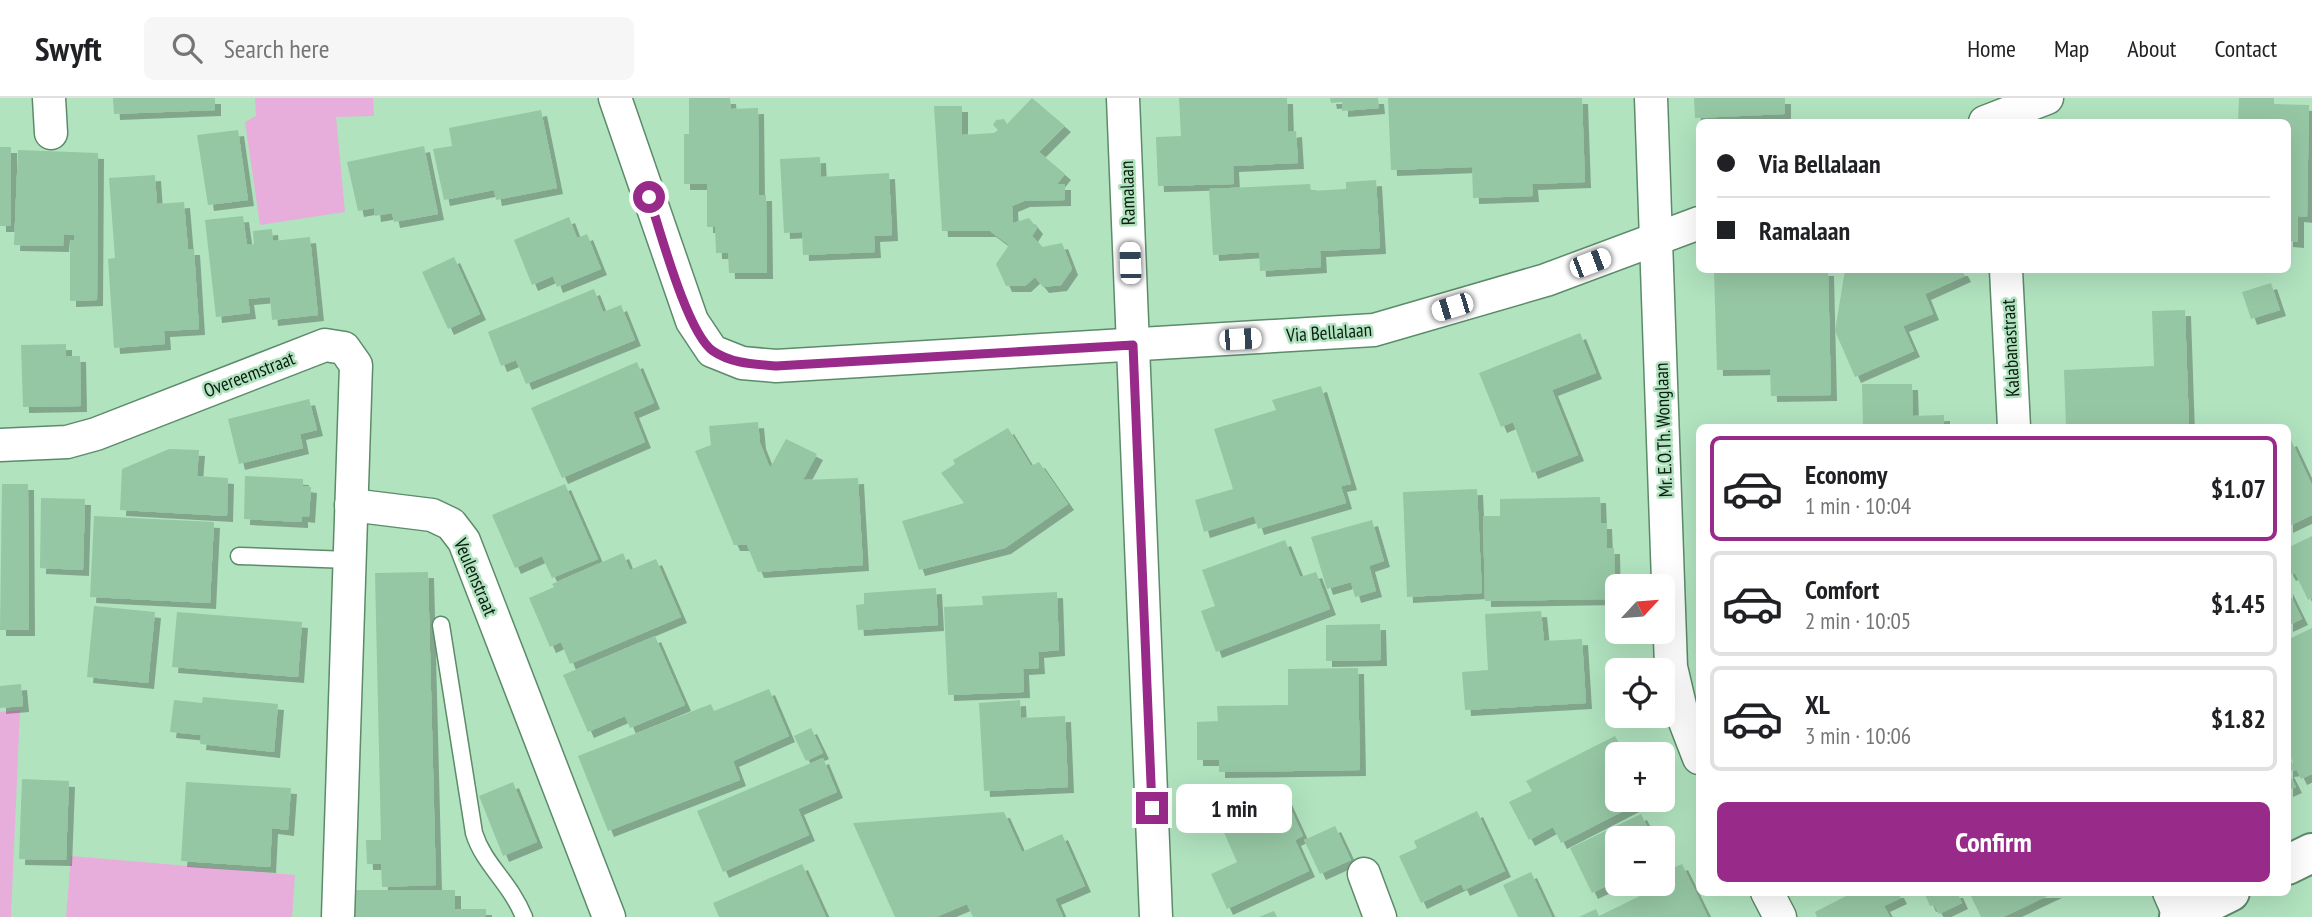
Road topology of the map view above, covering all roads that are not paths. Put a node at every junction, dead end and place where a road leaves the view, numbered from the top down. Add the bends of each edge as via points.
1 (49, 98) edge
2 (615, 98) edge
3 (1123, 98) edge
4 (1651, 98) edge
5 (2048, 98) edge
6 (1999, 119) edge
7 (51, 133) dead end
8 (1696, 224) edge
9 (1656, 237) junction
10 (2006, 273) edge
11 (1133, 345) junction
12 (2014, 424) edge
13 (0, 445) edge
14 (351, 505) junction
15 (239, 556) dead end
16 (349, 560) junction
17 (441, 625) dead end
18 (1696, 750) edge
19 (2312, 853) edge
20 (2291, 863) edge
21 (1364, 874) dead end
22 (1770, 896) edge
23 (2171, 896) edge
24 (2222, 896) edge
25 (338, 917) edge
26 (524, 917) edge
27 (608, 917) edge
28 (1156, 917) edge
29 (1380, 917) edge
30 (1780, 917) edge
31 (2179, 917) edge

1 - 7 street
2 - 11 street, Via Bellalaan via 692,321 712,351 742,363 776,366
3 - 11 street, Ramalaan
4 - 9 street, Mr. E.O.Th. Wonglaan
5 - 6 street
8 - 9 street, Via Bellalaan
9 - 11 street, Via Bellalaan via 1546,280 1374,330
9 - 18 street, Mr. E.O.Th. Wonglaan via 1671,667
10 - 12 street, Kalabanastraat
11 - 28 street, Ramalaan
13 - 14 street, Overeemstraat via 67,442 96,434 325,345 344,348 356,365
14 - 16 street
14 - 27 street, Veulenstraat via 432,515 451,524 464,541
15 - 16 lane
16 - 25 street
17 - 26 lane via 474,833 484,857 509,886
19 - 20 street
21 - 29 street
22 - 30 street
23 - 31 street
24 - 31 street

